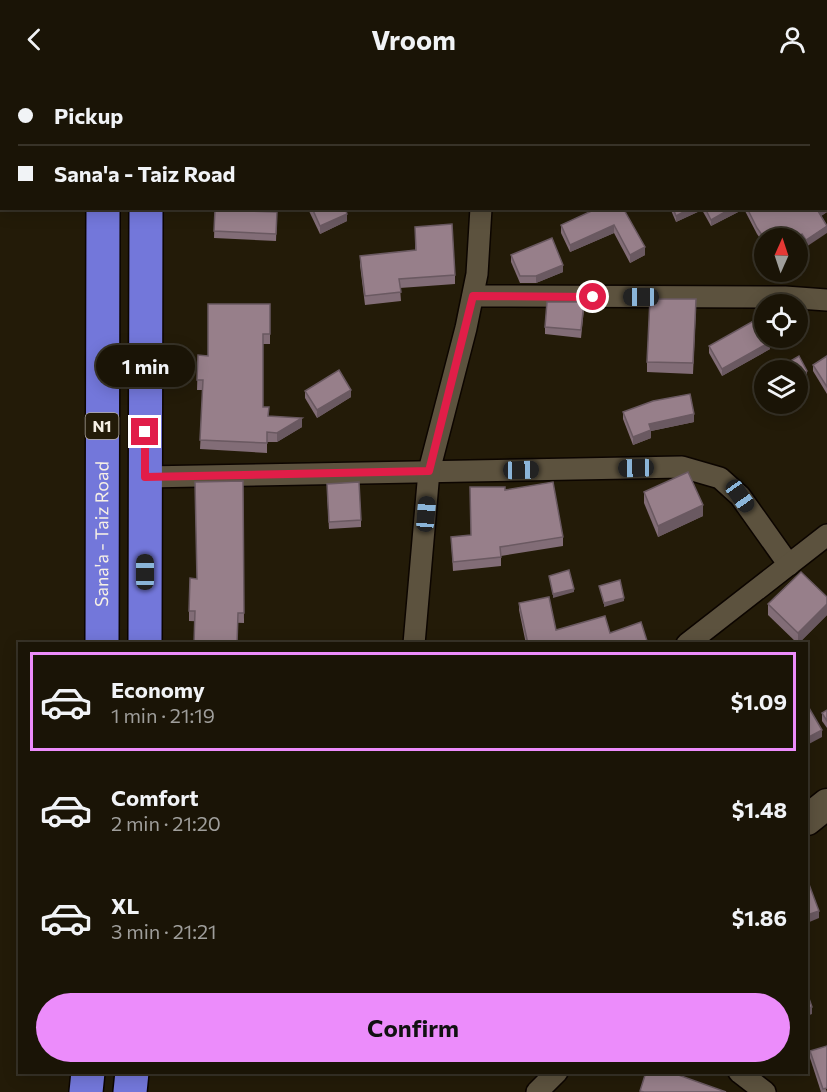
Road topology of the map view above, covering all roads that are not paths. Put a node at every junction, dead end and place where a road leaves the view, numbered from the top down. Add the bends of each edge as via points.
1 (103, 210) edge
2 (146, 210) edge
3 (481, 210) edge
4 (473, 296) junction
5 (827, 300) edge
6 (429, 471) junction
7 (145, 477) junction
8 (827, 536) edge
9 (789, 565) junction
10 (102, 642) edge
11 (145, 642) edge
12 (414, 642) edge
13 (690, 642) edge
14 (827, 804) edge
15 (808, 819) edge
16 (88, 1074) edge
17 (132, 1074) edge
18 (555, 1074) edge
19 (742, 1074) edge
20 (86, 1092) edge
21 (130, 1092) edge
22 (537, 1092) edge
23 (765, 1092) edge

1 - 10 highway, Sana'a - Taiz Road / N1
2 - 7 highway, N1
3 - 4 street
4 - 5 street
4 - 6 street
6 - 7 street
6 - 9 street via 682,467 720,478 740,496
6 - 12 street
7 - 11 highway, N1
8 - 9 street
9 - 13 street
14 - 15 street
16 - 20 highway
17 - 21 highway
18 - 22 street
19 - 23 street

